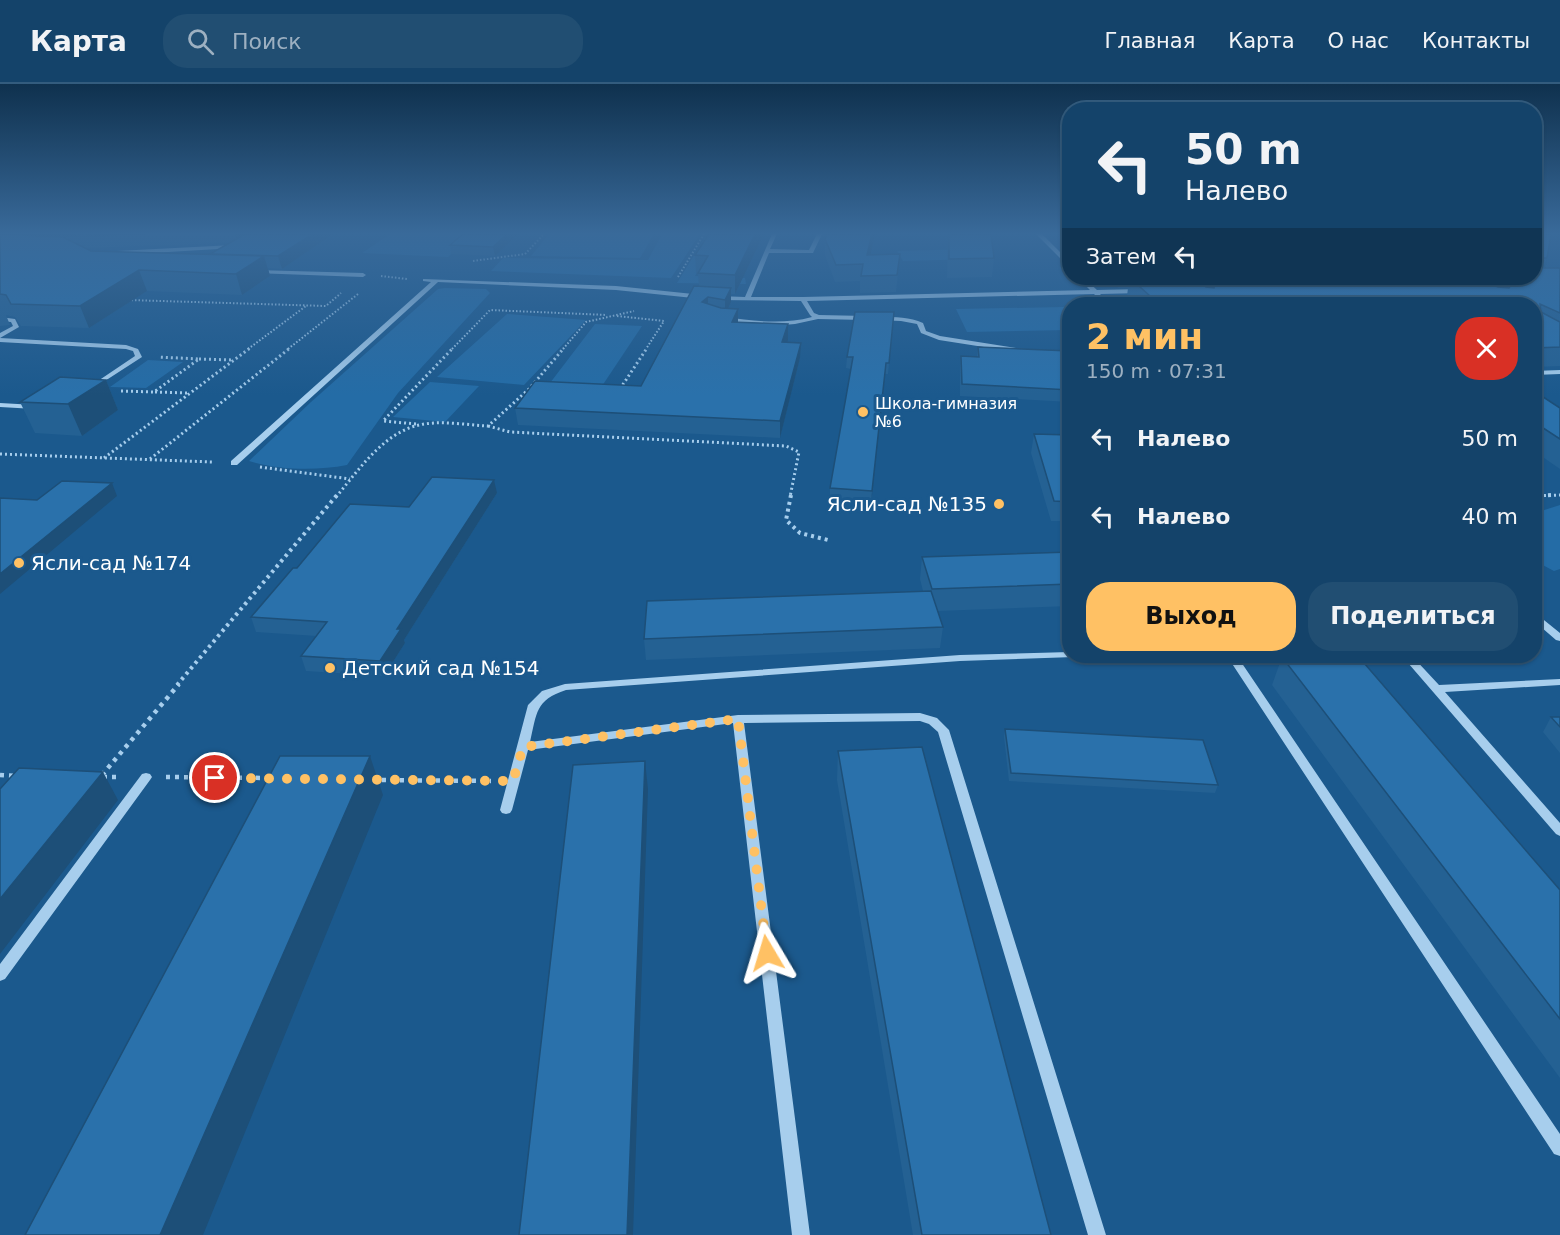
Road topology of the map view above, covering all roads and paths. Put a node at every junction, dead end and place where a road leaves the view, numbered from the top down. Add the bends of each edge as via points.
1 (349, 288) edge
2 (429, 288) edge
3 (609, 288) edge
4 (673, 288) edge
5 (752, 288) edge
6 (1092, 288) edge
7 (1144, 291) edge
8 (361, 292) dead end
9 (1098, 293) junction
10 (674, 296) junction
11 (1101, 297) edge
12 (121, 299) edge
13 (747, 299) junction
14 (803, 299) junction
15 (306, 305) junction
16 (635, 311) dead end
17 (612, 315) junction
18 (717, 317) edge
19 (818, 317) junction
20 (0, 319) edge
21 (0, 338) edge
22 (1022, 351) edge
23 (139, 357) junction
24 (199, 359) junction
25 (234, 360) junction
26 (1560, 372) edge
27 (1542, 373) edge
28 (85, 391) joint
29 (154, 392) junction
30 (190, 393) junction
31 (616, 394) edge
32 (0, 405) edge
33 (42, 406) edge
34 (420, 424) junction
35 (488, 426) junction
36 (0, 454) edge
37 (104, 458) junction
38 (150, 460) junction
39 (234, 463) junction
40 (351, 479) junction
41 (1560, 495) edge
42 (1542, 496) edge
43 (828, 540) dead end
44 (1542, 622) edge
45 (1560, 638) edge
46 (1062, 655) edge
47 (1237, 663) edge
48 (1413, 663) edge
49 (1560, 682) edge
50 (1436, 689) junction
51 (738, 719) junction
52 (523, 747) junction
53 (0, 775) edge
54 (22, 776) edge
55 (146, 777) junction
56 (277, 778) edge
57 (371, 780) edge
58 (513, 781) junction
59 (506, 810) dead end
60 (1560, 831) edge
61 (0, 975) edge
62 (1560, 1148) edge
63 (801, 1235) edge
64 (1097, 1235) edge

1 - 15 path via 326,306
2 - 39 street
3 - 10 street
4 - 10 path
5 - 13 street
6 - 9 street
7 - 9 street
8 - 38 path
9 - 11 street
9 - 14 street
10 - 13 street
12 - 15 path
13 - 14 street
14 - 19 street
15 - 25 path
16 - 17 path
17 - 31 path via 664,321
17 - 34 path via 490,310 383,421
17 - 35 path via 586,322 529,388
18 - 19 street via 788,324
19 - 22 street via 901,319 920,323 923,332 939,338
20 - 21 street via 13,320 16,327
21 - 23 street via 126,346 136,350
23 - 24 path
23 - 28 street
24 - 25 path
24 - 29 path
25 - 30 path
26 - 27 street
28 - 29 path
29 - 30 path
30 - 37 path
32 - 33 street
34 - 35 path
34 - 40 path via 386,442
35 - 43 path via 510,432 794,448 799,452 786,520 800,533
36 - 37 path
37 - 38 path
38 - 39 path
39 - 40 path
40 - 55 path via 100,777
41 - 42 path
44 - 45 street
46 - 52 street via 960,658 565,687 546,693 534,705
47 - 62 street
48 - 50 street
49 - 50 street
50 - 60 street
51 - 52 street
51 - 63 street
51 - 64 street via 920,717 943,730
52 - 58 street
53 - 54 path
55 - 56 path
55 - 61 street
57 - 58 path
58 - 59 street

